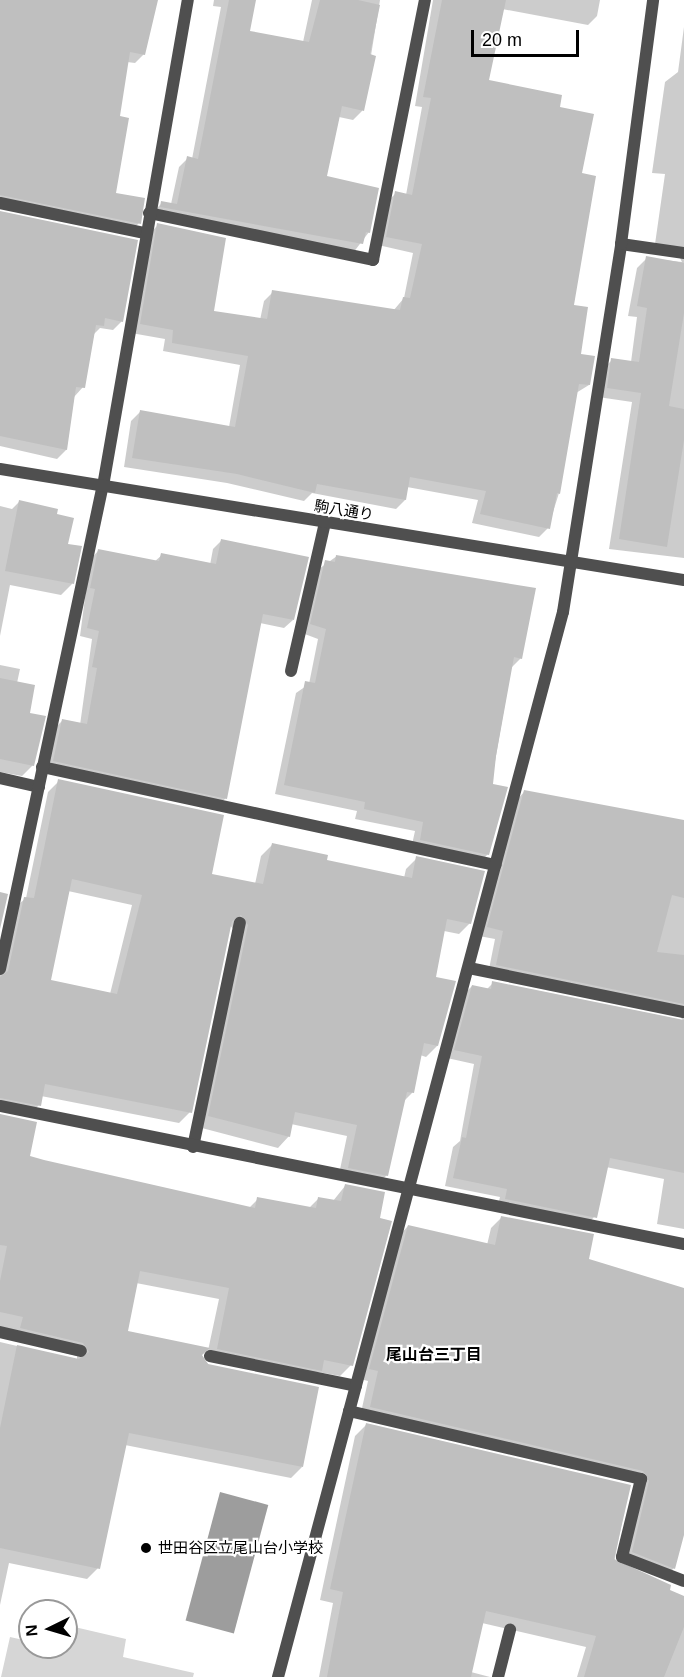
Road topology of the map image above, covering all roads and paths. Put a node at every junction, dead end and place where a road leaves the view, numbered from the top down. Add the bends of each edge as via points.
1 (188, 0) edge
2 (425, 0) edge
3 (653, 0) edge
4 (0, 203) edge
5 (149, 213) junction
6 (145, 233) junction
7 (621, 244) junction
8 (684, 253) edge
9 (0, 469) edge
10 (103, 486) junction
11 (325, 522) junction
12 (574, 562) junction
13 (684, 580) edge
14 (291, 671) dead end
15 (42, 767) junction
16 (0, 778) edge
17 (39, 787) junction
18 (496, 865) junction
19 (240, 923) dead end
20 (469, 968) junction
21 (0, 969) edge
22 (684, 1012) edge
23 (0, 1107) edge
24 (193, 1147) junction
25 (410, 1190) junction
26 (684, 1244) edge
27 (0, 1332) edge
28 (81, 1351) dead end
29 (210, 1356) dead end
30 (356, 1386) junction
31 (349, 1411) junction
32 (684, 1581) edge
33 (510, 1630) dead end
34 (278, 1677) edge
35 (498, 1677) edge

1 - 5 street
2 - 5 street via 374,260
3 - 7 street
4 - 6 street
5 - 6 street
6 - 10 street
7 - 8 street
7 - 12 street
9 - 10 street, 駒八通り
10 - 11 street, 駒八通り
10 - 15 street
11 - 12 street, 駒八通り
11 - 14 street
12 - 13 street, 駒八通り
12 - 18 street
15 - 17 street
15 - 18 street
16 - 17 street
17 - 21 street
18 - 20 street
19 - 24 street
20 - 22 street
20 - 25 street
23 - 24 street
24 - 25 street
25 - 26 street
25 - 30 street
27 - 28 street
29 - 30 street
30 - 31 street
31 - 32 street via 641,1479 622,1557
31 - 34 street
33 - 35 street

